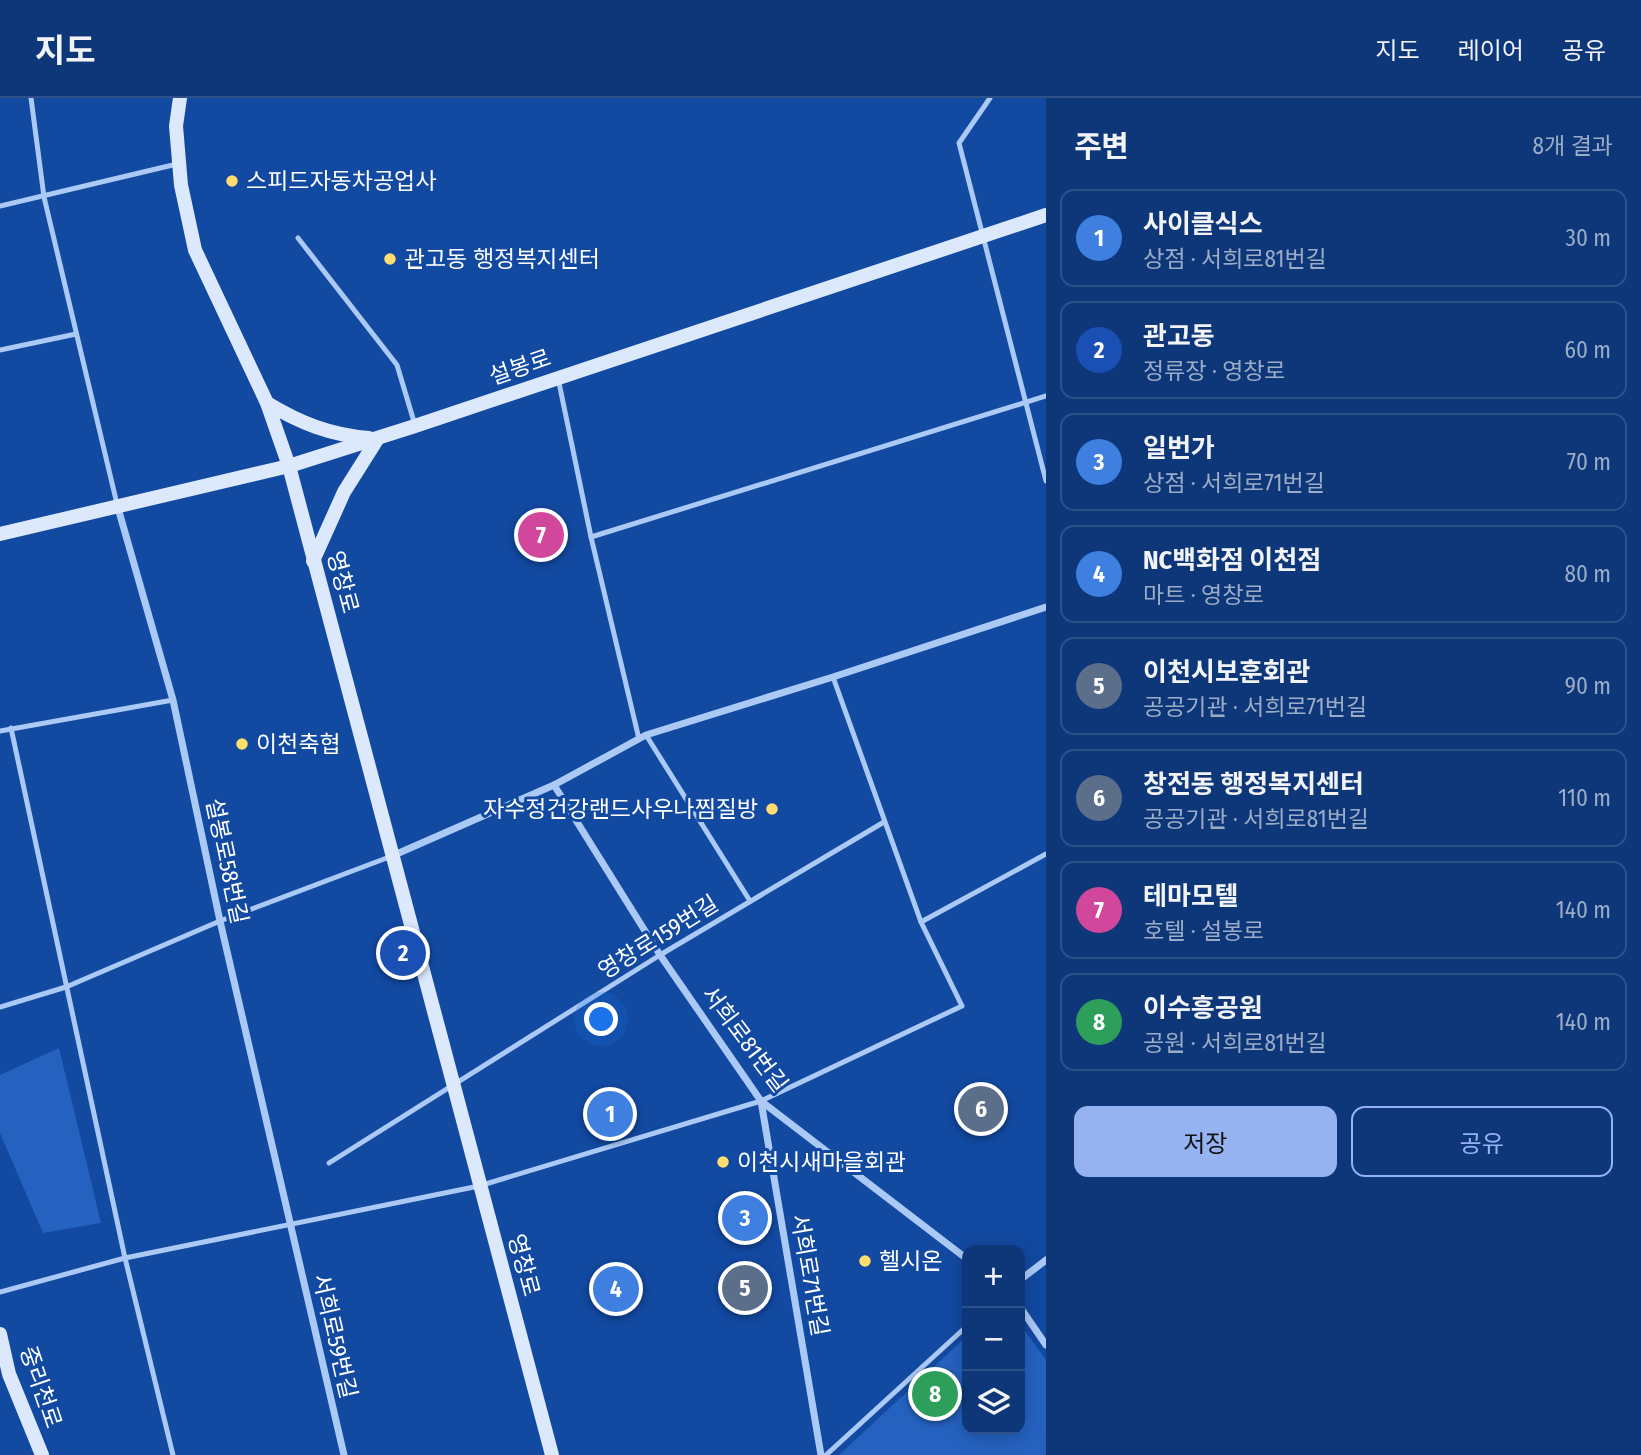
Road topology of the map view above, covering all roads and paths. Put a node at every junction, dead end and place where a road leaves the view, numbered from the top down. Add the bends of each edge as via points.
1 (31, 98) edge
2 (180, 98) edge
3 (990, 98) edge
4 (179, 164) junction
5 (44, 197) junction
6 (0, 206) edge
7 (1046, 215) edge
8 (982, 237) junction
9 (298, 238) dead end
10 (76, 334) junction
11 (0, 350) edge
12 (558, 378) junction
13 (1046, 396) edge
14 (1026, 402) junction
15 (267, 403) junction
16 (415, 426) junction
17 (378, 438) junction
18 (289, 466) junction
19 (1046, 481) edge
20 (118, 508) junction
21 (0, 534) edge
22 (591, 537) junction
23 (313, 561) junction
24 (1046, 607) edge
25 (833, 677) junction
26 (173, 700) junction
27 (12, 728) junction
28 (0, 731) edge
29 (642, 737) junction
30 (554, 785) junction
31 (884, 822) junction
32 (1046, 855) edge
33 (392, 856) junction
34 (750, 901) junction
35 (220, 921) junction
36 (922, 922) junction
37 (660, 955) junction
38 (66, 987) junction
39 (0, 1007) edge
40 (453, 1086) junction
41 (761, 1101) junction
42 (329, 1163) dead end
43 (479, 1186) junction
44 (290, 1225) junction
45 (962, 1255) edge
46 (125, 1258) junction
47 (1046, 1260) edge
48 (1025, 1276) edge
49 (0, 1292) edge
50 (1021, 1308) edge
51 (962, 1331) edge
52 (0, 1334) edge
53 (1046, 1345) edge
54 (42, 1455) edge
55 (173, 1455) edge
56 (344, 1455) edge
57 (552, 1455) edge
58 (824, 1455) edge

1 - 5 lane
2 - 4 street, 영창로 via 176,126
3 - 8 lane via 960,144
4 - 5 lane
4 - 15 street, 영창로 via 195,250
5 - 6 lane
5 - 10 lane
7 - 8 street, 설봉로
8 - 12 street, 설봉로
8 - 14 lane
9 - 16 lane via 397,365
10 - 11 lane
10 - 20 lane
12 - 16 street, 설봉로
12 - 22 lane
13 - 14 lane
14 - 19 lane
14 - 22 lane
15 - 17 street via 314,428
15 - 18 street, 영창로
16 - 17 street, 설봉로
17 - 18 street, 설봉로
17 - 23 street via 344,492
18 - 20 street, 설봉로
18 - 23 street, 영창로
20 - 21 street, 설봉로
20 - 26 street, 설봉로58번길
22 - 29 lane
23 - 33 street, 영창로
24 - 25 street
25 - 29 street
25 - 31 lane
26 - 27 lane
26 - 35 street, 설봉로58번길
27 - 28 lane
27 - 38 lane
29 - 30 street
29 - 34 lane
30 - 33 street
30 - 37 street, 서희로81번길
31 - 34 lane, 영창로159번길
31 - 36 lane
32 - 36 lane
33 - 35 lane
33 - 40 street, 영창로
34 - 37 lane, 영창로159번길
35 - 38 lane
35 - 44 street, 설봉로58번길
36 - 41 lane via 962,1006
37 - 40 lane, 영창로159번길
37 - 41 street, 서희로81번길
38 - 39 lane
38 - 46 lane
40 - 42 lane
40 - 43 street, 영창로
41 - 43 lane
41 - 45 street, 서희로81번길
41 - 58 street, 서희로71번길
43 - 44 lane
43 - 57 street, 영창로
44 - 46 lane
44 - 56 street, 서희로59번길
46 - 49 lane
46 - 55 lane
47 - 48 street
50 - 53 street
51 - 58 lane
52 - 54 street, 중리천로 via 9,1374

